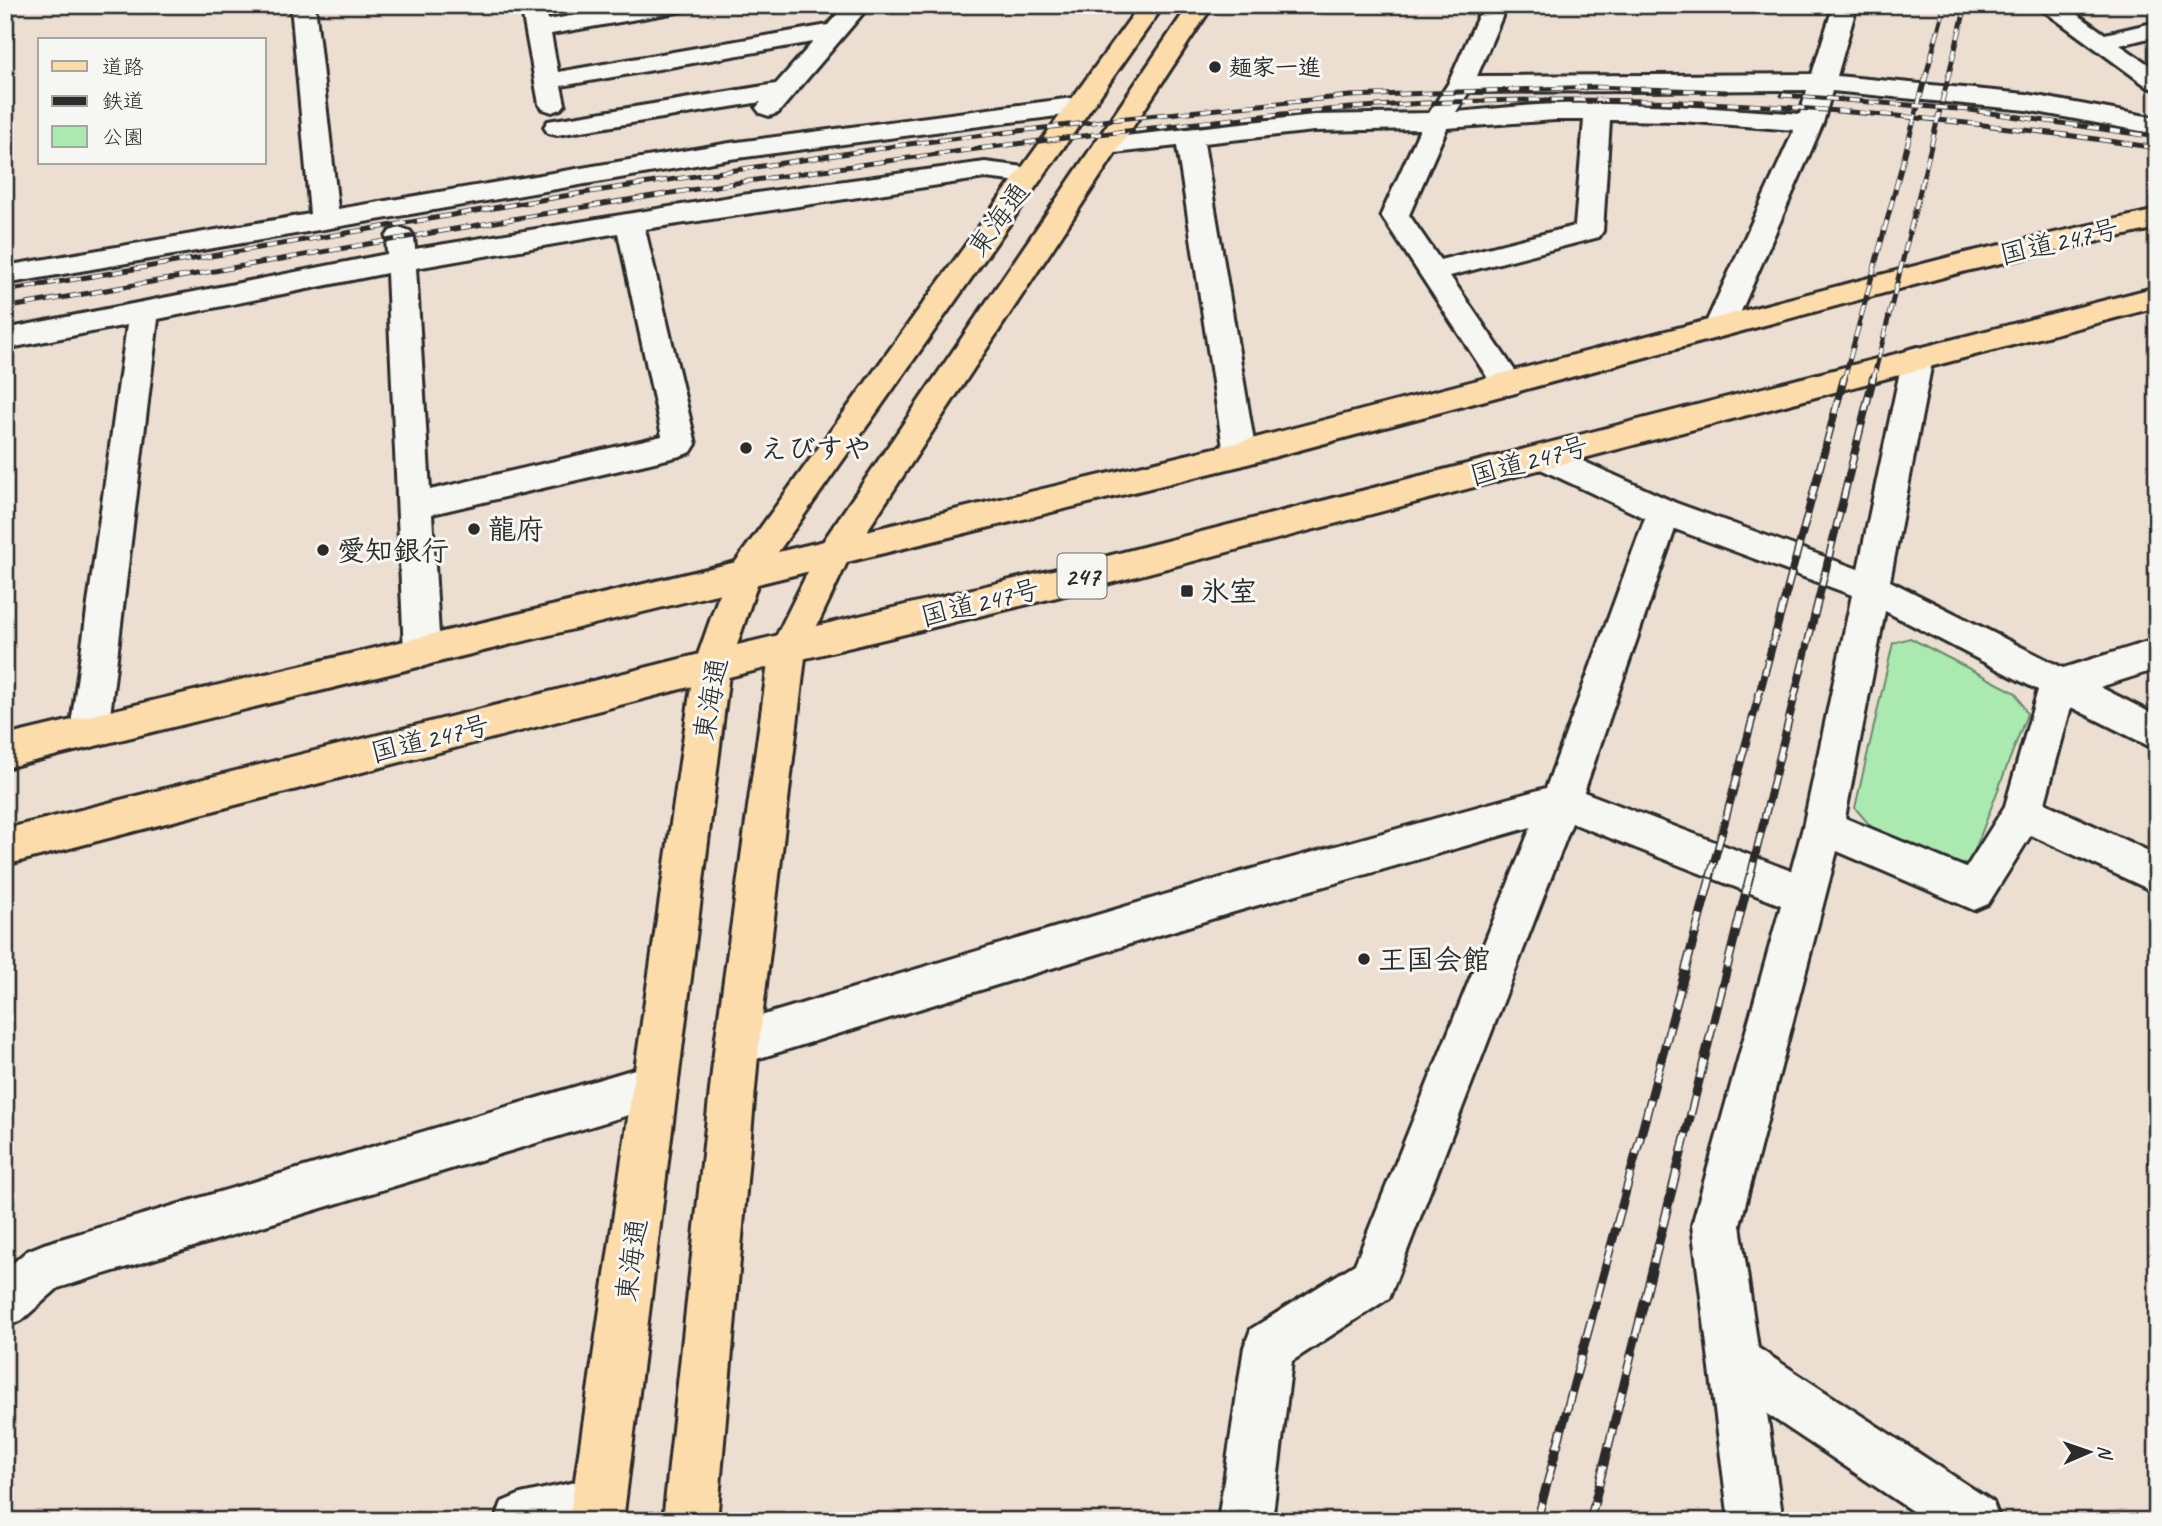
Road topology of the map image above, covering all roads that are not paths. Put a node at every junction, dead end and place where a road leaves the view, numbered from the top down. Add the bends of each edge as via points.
1 (303, 5) edge
2 (677, 5) edge
3 (858, 5) edge
4 (1152, 5) edge
5 (1201, 5) edge
6 (1495, 5) edge
7 (1840, 5) edge
8 (2048, 5) edge
9 (536, 17) edge
10 (2157, 29) edge
11 (834, 31) junction
12 (2100, 42) junction
13 (548, 81) junction
14 (1822, 82) junction
15 (2157, 82) edge
16 (1461, 84) junction
17 (785, 90) junction
18 (1080, 105) junction
19 (1598, 112) junction
20 (1437, 121) junction
21 (1810, 123) junction
22 (2157, 126) edge
23 (556, 127) junction
24 (1189, 135) junction
25 (1106, 146) junction
26 (730, 151) junction
27 (1029, 175) junction
28 (565, 179) junction
29 (742, 204) junction
30 (399, 207) junction
31 (2157, 219) edge
32 (325, 220) junction
33 (630, 223) junction
34 (400, 261) junction
35 (1432, 271) junction
36 (5, 275) edge
37 (2157, 296) edge
38 (144, 313) junction
39 (1720, 326) junction
40 (5, 339) edge
41 (1918, 357) junction
42 (1508, 384) junction
43 (1240, 454) junction
44 (1544, 457) junction
45 (414, 506) junction
46 (1664, 512) junction
47 (835, 552) junction
48 (743, 575) junction
49 (1872, 588) junction
50 (788, 649) junction
51 (422, 652) junction
52 (2157, 653) edge
53 (712, 666) junction
54 (2058, 685) junction
55 (89, 732) junction
56 (2157, 734) edge
57 (5, 752) edge
58 (1561, 801) junction
59 (2023, 812) junction
60 (1823, 827) junction
61 (5, 847) edge
62 (2157, 875) edge
63 (1804, 895) junction
64 (737, 1044) junction
65 (655, 1085) junction
66 (5, 1303) edge
67 (1735, 1363) junction
68 (597, 1512) edge
69 (521, 1521) edge
70 (690, 1521) edge
71 (1245, 1521) edge
72 (1756, 1521) edge
73 (1973, 1521) edge

1 - 32 street
2 - 9 street
3 - 11 street
4 - 18 main road, 東海通
5 - 25 main road, 東海通
6 - 16 street
7 - 14 street via 1844,9
8 - 12 street
9 - 13 street
10 - 12 street
11 - 13 street
11 - 17 street
12 - 15 street
13 - 23 street
14 - 16 street
14 - 21 street
14 - 22 street via 2026,102
16 - 20 street
17 - 23 street
17 - 26 street
18 - 26 street
18 - 27 main road, 東海通
19 - 20 street
19 - 21 street
19 - 35 street via 1589,231
20 - 24 street via 1314,123
20 - 35 street via 1395,215
21 - 39 street
23 - 28 street
24 - 25 street
24 - 43 street
25 - 47 main road, 東海通
26 - 28 street
26 - 29 street
27 - 29 street via 985,170
27 - 48 main road, 東海通
28 - 30 street
29 - 33 street
30 - 32 street
30 - 34 street
31 - 39 main road, 国道247号 via 1965,261
32 - 36 street
33 - 34 street
33 - 45 street via 680,444
34 - 38 street
34 - 45 street
35 - 42 street
37 - 41 main road, 国道247号 / 247
38 - 40 street
38 - 55 street
39 - 42 main road, 国道247号
41 - 44 main road, 国道247号 / 247
41 - 49 street
42 - 43 main road, 国道247号
43 - 47 main road, 国道247号
44 - 46 street
44 - 50 main road, 国道247号 / 247
45 - 51 street
46 - 49 street
46 - 58 street
47 - 48 main road, 国道247号
47 - 50 main road, 東海通
48 - 51 main road, 国道247号
48 - 53 main road, 東海通
49 - 54 street
49 - 60 street
50 - 53 main road, 国道247号 / 247
50 - 64 main road, 東海通
51 - 55 main road, 国道247号
52 - 54 street
53 - 61 main road, 国道247号 / 247
53 - 65 main road, 東海通
54 - 56 street
54 - 59 street
55 - 57 main road, 国道247号
58 - 63 street
58 - 64 street via 1234,893
58 - 71 street via 1372,1281 1269,1347
59 - 60 street via 1974,891
59 - 62 street
60 - 63 street
63 - 67 street via 1716,1226
64 - 70 main road, 東海通
65 - 66 street via 44,1268
65 - 68 main road, 東海通
67 - 72 street
67 - 73 street
68 - 69 street

